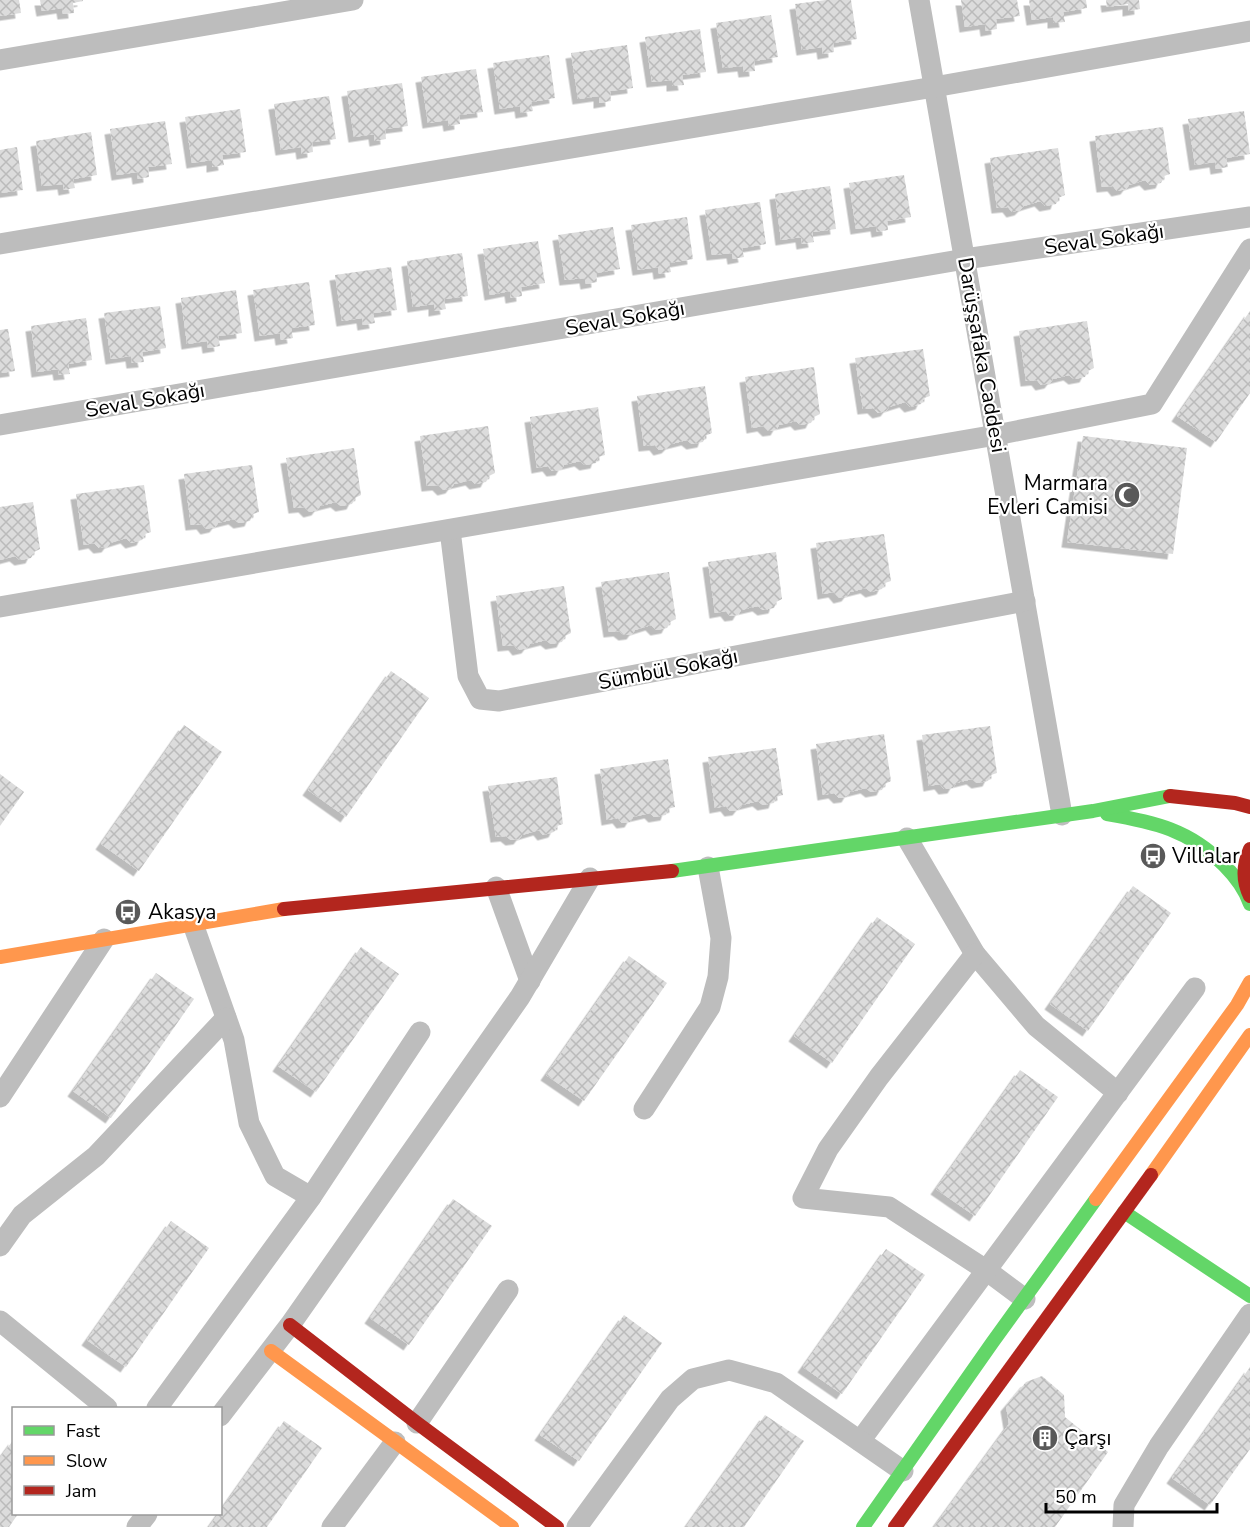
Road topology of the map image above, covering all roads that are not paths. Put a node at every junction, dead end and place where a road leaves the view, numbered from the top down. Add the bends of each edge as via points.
1 (353, 0) edge
2 (919, 0) edge
3 (1250, 31) edge
4 (0, 60) edge
5 (934, 87) junction
6 (1250, 217) edge
7 (0, 244) edge
8 (1250, 249) edge
9 (965, 259) junction
10 (0, 425) edge
11 (996, 435) junction
12 (450, 530) junction
13 (1025, 600) junction
14 (0, 607) edge
15 (1250, 807) edge
16 (1093, 811) junction
17 (1062, 816) junction
18 (907, 838) junction
19 (1250, 849) edge
20 (708, 867) junction
21 (590, 878) junction
22 (496, 887) junction
23 (1249, 897) edge
24 (193, 924) junction
25 (104, 939) junction
26 (975, 954) junction
27 (0, 957) edge
28 (530, 981) junction
29 (1250, 982) edge
30 (1195, 987) dead end
31 (226, 1018) junction
32 (420, 1032) dead end
33 (1250, 1035) edge
34 (1118, 1093) junction
35 (0, 1097) edge
36 (644, 1110) dead end
37 (311, 1197) junction
38 (1124, 1212) junction
39 (0, 1246) edge
40 (986, 1270) junction
41 (508, 1290) dead end
42 (1250, 1296) edge
43 (1025, 1299) junction
44 (1250, 1314) edge
45 (0, 1321) edge
46 (290, 1325) junction
47 (270, 1351) junction
48 (105, 1407) edge
49 (158, 1407) edge
50 (222, 1413) edge
51 (417, 1423) junction
52 (860, 1441) junction
53 (395, 1442) junction
54 (903, 1471) junction
55 (146, 1515) edge
56 (137, 1527) edge
57 (332, 1527) edge
58 (512, 1527) edge
59 (558, 1527) edge
60 (577, 1527) edge
61 (863, 1527) edge
62 (894, 1527) edge
63 (1123, 1527) edge

1 - 4 street
2 - 5 street, Darüşşafaka Caddesi
3 - 5 street
5 - 7 street
5 - 9 street, Darüşşafaka Caddesi
6 - 9 street, Seval Sokağı
8 - 11 street via 1152,404
9 - 10 street, Seval Sokağı
9 - 11 street, Darüşşafaka Caddesi
11 - 12 street
11 - 13 street, Darüşşafaka Caddesi
12 - 13 street, Sümbül Sokağı via 468,676 480,699 499,701
12 - 14 street
13 - 17 street, Darüşşafaka Caddesi
15 - 16 street via 1166,795
16 - 17 street
16 - 23 street via 1149,820 1187,834 1218,857
17 - 18 street
18 - 20 street
18 - 26 street
19 - 23 street via 1243,875
20 - 21 street
20 - 36 street via 721,938 718,977 710,1007
21 - 22 street
21 - 28 street
22 - 24 street via 267,911
22 - 28 street
24 - 25 street
24 - 31 street
25 - 27 street
25 - 35 street
26 - 34 street via 1036,1026
26 - 40 street via 828,1149 803,1198 889,1207
28 - 46 street
29 - 43 street
30 - 34 street
31 - 37 street via 234,1040 249,1123 275,1176
31 - 39 street via 96,1156 22,1215
32 - 37 street
33 - 38 street
34 - 40 street
37 - 49 street
38 - 42 street
38 - 62 street
40 - 43 street
40 - 52 street
41 - 51 street
43 - 54 street
44 - 63 street via 1153,1456 1124,1505
45 - 48 street
46 - 47 street
46 - 51 street
47 - 50 street
47 - 53 street
51 - 59 street
52 - 54 street
52 - 60 street via 776,1383 729,1370 693,1379 670,1399
53 - 57 street
53 - 58 street
54 - 61 street
55 - 56 street

